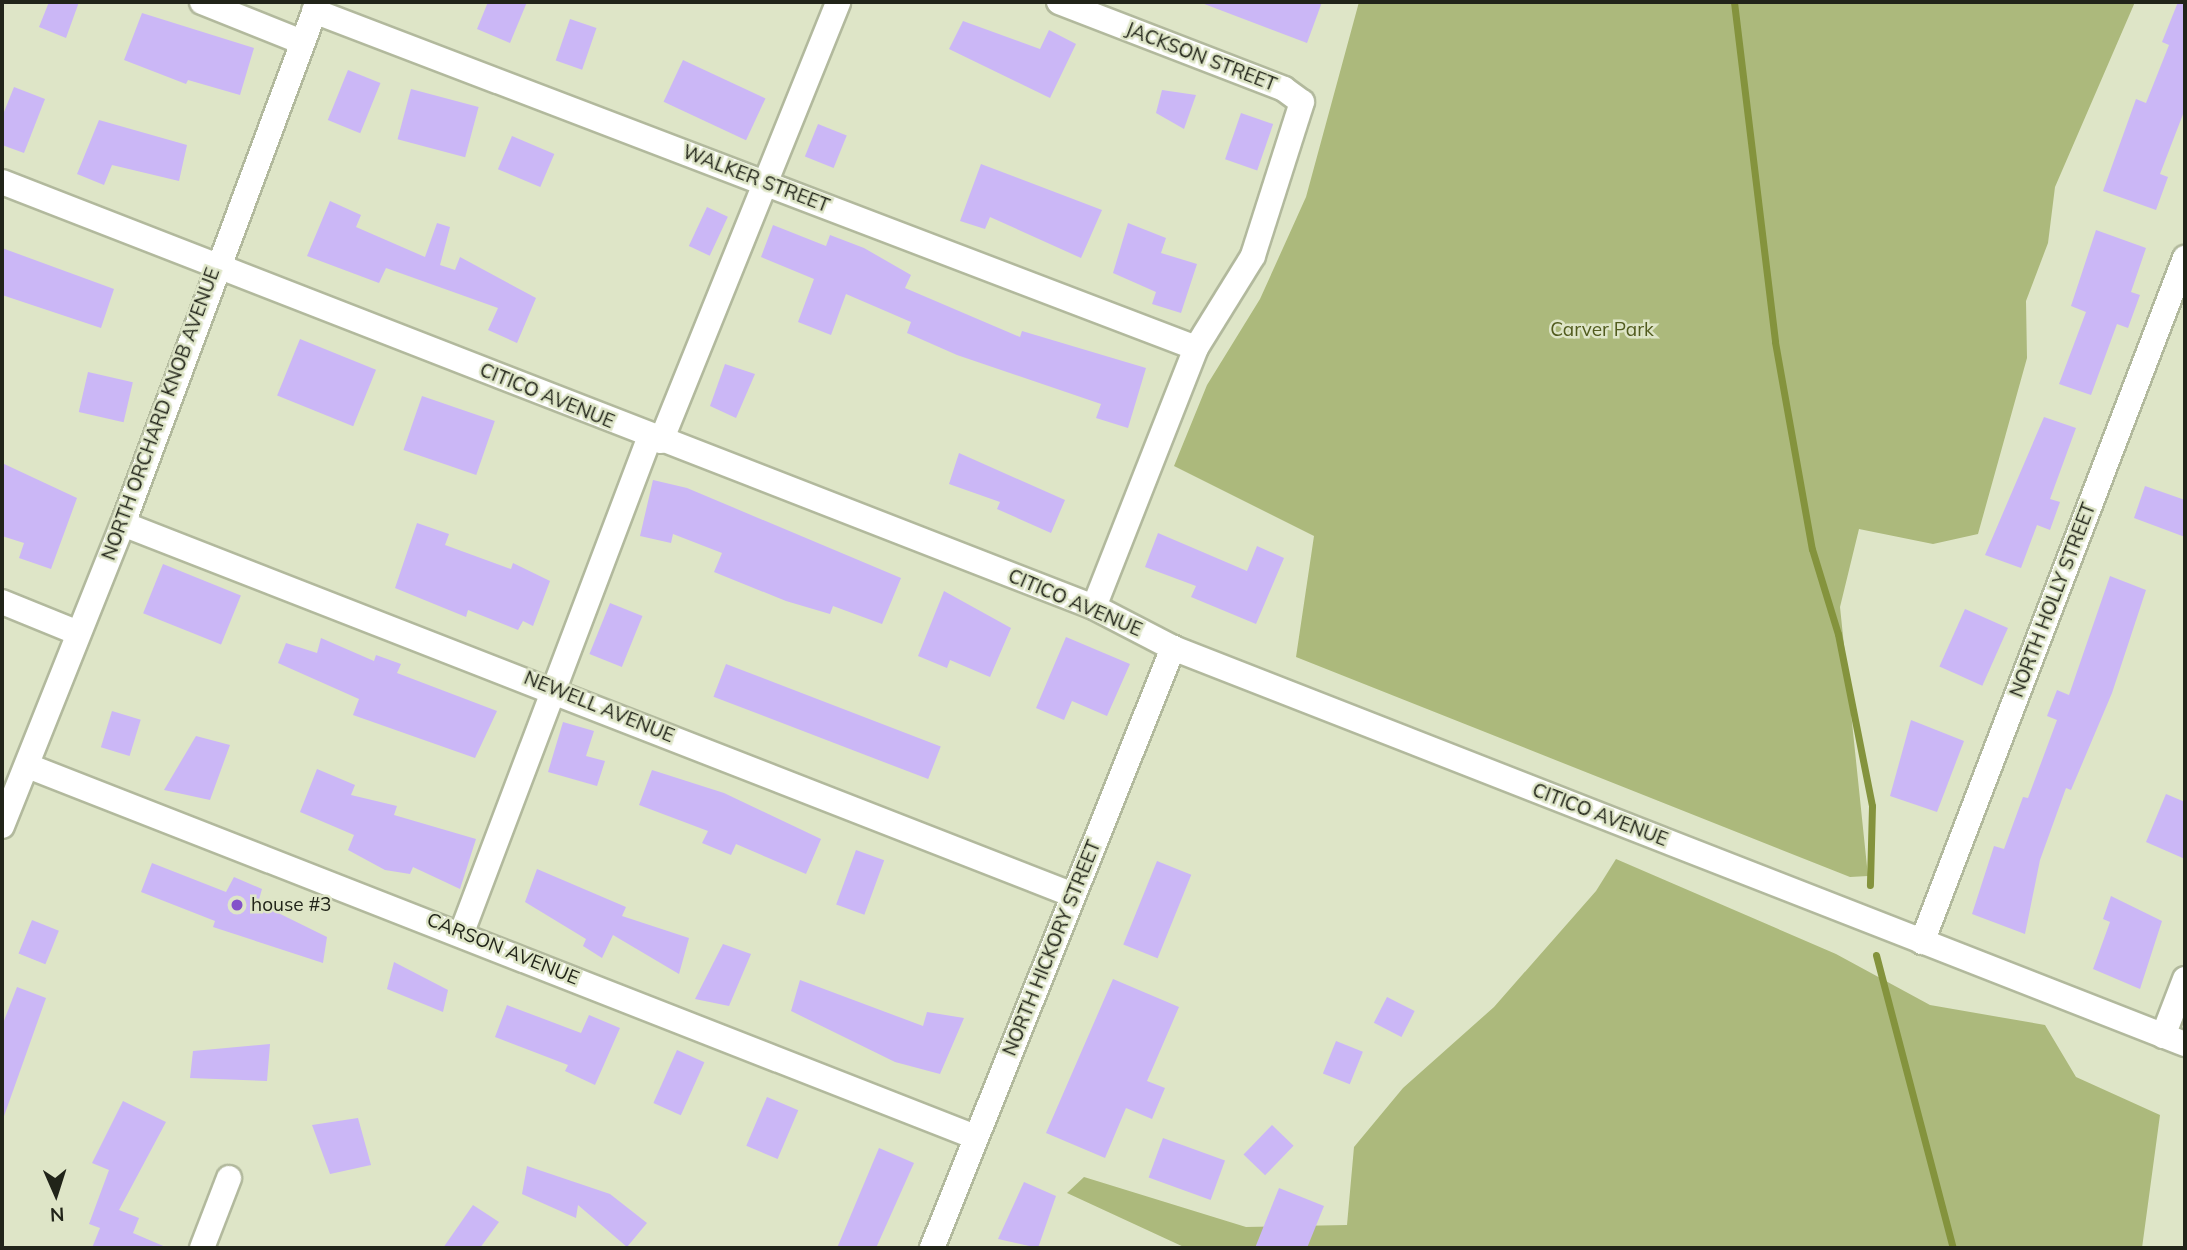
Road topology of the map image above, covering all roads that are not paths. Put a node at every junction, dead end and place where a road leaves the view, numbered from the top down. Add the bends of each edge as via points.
1 (202, 2) edge
2 (838, 2) edge
3 (1059, 2) edge
4 (316, 6) edge
5 (302, 42) junction
6 (2, 182) edge
7 (768, 183) junction
8 (2185, 258) edge
9 (217, 264) junction
10 (1196, 348) junction
11 (656, 438) junction
12 (123, 524) junction
13 (2, 602) edge
14 (1094, 607) junction
15 (76, 632) junction
16 (1173, 648) junction
17 (551, 687) junction
18 (28, 766) junction
19 (2, 825) edge
20 (1073, 895) junction
21 (462, 932) junction
22 (1922, 942) junction
23 (2185, 979) edge
24 (2174, 1040) edge
25 (975, 1137) junction
26 (229, 1178) dead end
27 (202, 1248) edge
28 (932, 1248) edge

1 - 5 street
2 - 7 street
3 - 10 street, JACKSON STREET via 1284,89 1302,102 1253,256
4 - 5 street, NORTH ORCHARD KNOB AVENUE
4 - 7 street, WALKER STREET
5 - 9 street, NORTH ORCHARD KNOB AVENUE
6 - 9 street, CITICO AVENUE
7 - 10 street, WALKER STREET
7 - 11 street
8 - 22 street, NORTH HOLLY STREET
9 - 11 street, CITICO AVENUE
9 - 12 street, NORTH ORCHARD KNOB AVENUE
10 - 14 street
11 - 14 street, CITICO AVENUE
11 - 17 street
12 - 15 street, NORTH ORCHARD KNOB AVENUE
12 - 17 street, NEWELL AVENUE
13 - 15 street
14 - 16 street, CITICO AVENUE
15 - 18 street, NORTH ORCHARD KNOB AVENUE
16 - 20 street, NORTH HICKORY STREET
16 - 22 street, CITICO AVENUE
17 - 20 street, NEWELL AVENUE
17 - 21 street
18 - 19 street, NORTH ORCHARD KNOB AVENUE
18 - 21 street, CARSON AVENUE
20 - 25 street, NORTH HICKORY STREET
21 - 25 street, CARSON AVENUE
22 - 24 street, CITICO AVENUE
23 - 24 street
25 - 28 street, NORTH HICKORY STREET
26 - 27 street

